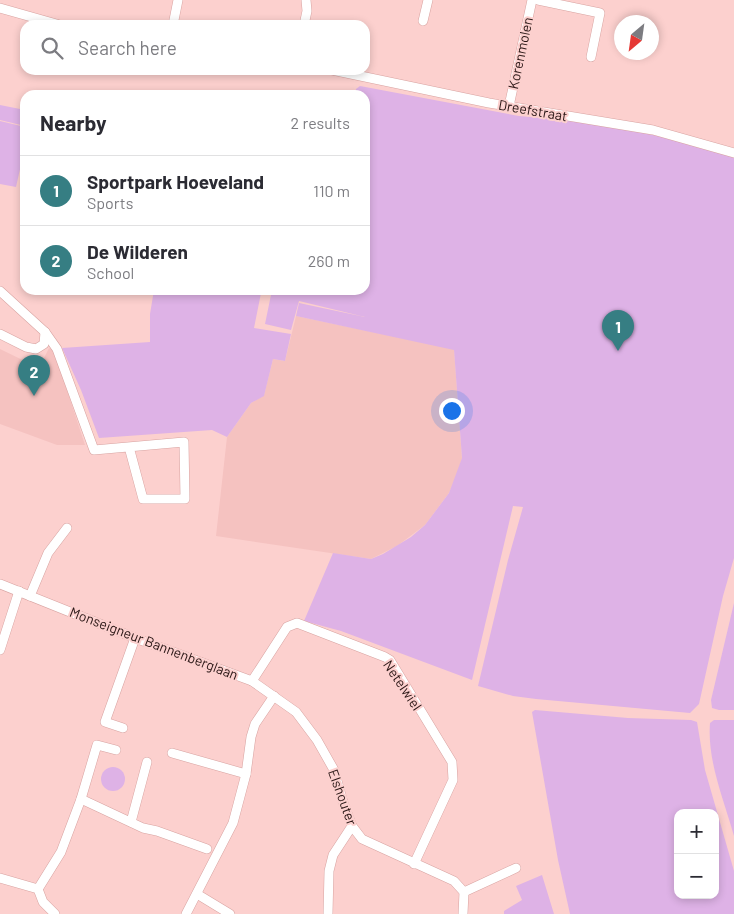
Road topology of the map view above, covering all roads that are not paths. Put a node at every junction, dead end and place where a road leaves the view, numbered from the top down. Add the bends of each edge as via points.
1 (178, 0) edge
2 (306, 0) edge
3 (428, 0) edge
4 (532, 0) edge
5 (538, 0) edge
6 (0, 8) edge
7 (42, 20) edge
8 (174, 20) edge
9 (305, 20) edge
10 (423, 21) dead end
11 (590, 58) dead end
12 (357, 75) edge
13 (509, 106) junction
14 (734, 153) edge
15 (0, 291) edge
16 (45, 332) junction
17 (0, 334) edge
18 (129, 447) junction
19 (67, 528) dead end
20 (0, 584) edge
21 (20, 591) junction
22 (30, 596) junction
23 (135, 638) junction
24 (0, 650) edge
25 (252, 681) junction
26 (274, 696) junction
27 (124, 728) dead end
28 (116, 750) dead end
29 (172, 753) dead end
30 (148, 762) dead end
31 (246, 774) junction
32 (81, 799) junction
33 (131, 822) junction
34 (352, 826) junction
35 (208, 849) dead end
36 (414, 864) junction
37 (516, 868) dead end
38 (0, 878) edge
39 (38, 889) junction
40 (464, 892) junction
41 (197, 894) junction
42 (55, 914) edge
43 (186, 914) edge
44 (230, 914) edge
45 (328, 914) edge
46 (463, 914) edge

1 - 8 street
2 - 9 street
3 - 10 street
4 - 13 street, Korenmolen
5 - 11 street via 600,13
6 - 7 street
12 - 13 street, Dreefstraat
13 - 14 street, Dreefstraat via 653,130
15 - 16 street
16 - 17 street via 44,344 36,348 26,347
16 - 18 street via 57,349 94,450
18 - 18 street via 143,500 185,499 184,442
19 - 22 street via 48,554
20 - 21 street, Monseigneur Bannenberglaan
21 - 22 street, Monseigneur Bannenberglaan
21 - 24 street
22 - 23 street, Monseigneur Bannenberglaan
23 - 25 street, Monseigneur Bannenberglaan
23 - 27 street via 105,722
25 - 26 street, Monseigneur Bannenberglaan
25 - 36 street, Netelwiel via 287,627 297,623 390,660 452,762 453,780
26 - 31 street via 255,724
26 - 34 street, Elshouter via 296,712 318,740 334,770
28 - 32 street via 97,744
29 - 31 street
30 - 33 street
31 - 41 street via 233,823
32 - 33 street
32 - 39 street via 60,852
33 - 35 street
34 - 36 street, Elshouter via 362,839
34 - 45 street via 333,855 329,871
36 - 40 street, Elshouter via 454,881
37 - 40 street
38 - 39 street
39 - 42 street via 42,902
40 - 46 street
41 - 43 street
41 - 44 street

